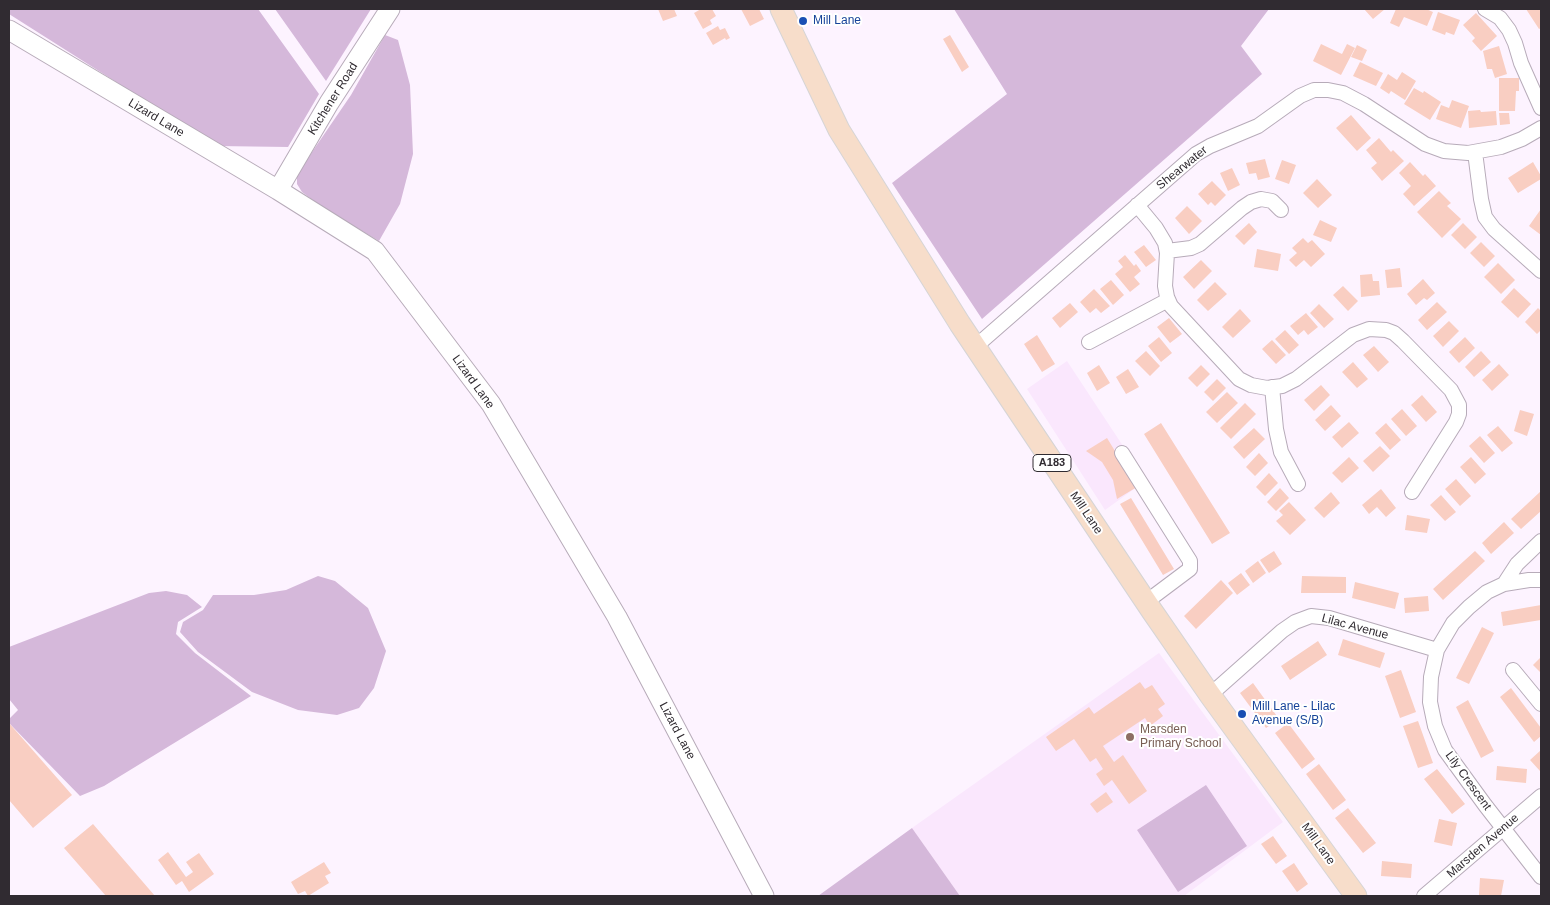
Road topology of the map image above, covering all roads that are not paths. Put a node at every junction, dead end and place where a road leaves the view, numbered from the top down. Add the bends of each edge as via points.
1 (390, 9) edge
2 (781, 9) edge
3 (1485, 9) edge
4 (9, 30) edge
5 (1541, 108) edge
6 (1541, 128) edge
7 (1475, 152) junction
8 (278, 190) junction
9 (1137, 205) junction
10 (1281, 210) dead end
11 (1167, 251) junction
12 (1541, 271) edge
13 (1168, 300) junction
14 (1089, 342) dead end
15 (975, 347) junction
16 (1272, 387) junction
17 (1122, 453) dead end
18 (1298, 484) dead end
19 (1412, 492) dead end
20 (1541, 541) edge
21 (1541, 580) edge
22 (1504, 584) junction
23 (1146, 602) junction
24 (1437, 650) junction
25 (1512, 670) dead end
26 (1210, 695) junction
27 (1541, 704) edge
28 (1541, 796) edge
29 (1504, 828) junction
30 (1541, 877) edge
31 (764, 896) edge
32 (1356, 896) edge
33 (1424, 896) edge

1 - 8 street, Kitchener Road
2 - 15 main road, Mill Lane / A183 via 840,130
3 - 5 street via 1500,18 1509,30
4 - 8 street, Lizard Lane
6 - 7 street, Shearwater via 1501,147
7 - 9 street, Shearwater via 1444,151 1425,144 1343,93 1314,90 1300,96 1258,126 1196,154
7 - 12 street via 1485,217
8 - 31 street, Lizard Lane via 375,251 491,404 617,617
9 - 11 street via 1161,235
9 - 15 street, Shearwater
10 - 11 street via 1272,201 1261,199 1251,202 1200,244
11 - 13 street via 1165,286
13 - 14 street
13 - 16 street via 1239,379 1251,385
15 - 23 main road, Mill Lane / A183
16 - 18 street via 1281,452
16 - 19 street via 1296,379 1353,334 1377,329 1394,333 1451,390 1458,405 1456,422
17 - 23 street via 1190,565 1190,569
20 - 22 street, Lily Crescent via 1517,564
21 - 22 street, Lily Crescent
22 - 24 street, Lily Crescent via 1487,592 1469,607 1453,624
23 - 26 main road, Mill Lane / A183
24 - 26 street, Lilac Avenue via 1329,618 1311,616 1282,630
24 - 29 street, Lily Crescent via 1430,677 1430,702 1435,726 1445,750
25 - 27 street
26 - 32 main road, Mill Lane / A183
28 - 29 street, Marsden Avenue
29 - 30 street, Lily Crescent
29 - 33 street, Marsden Avenue

